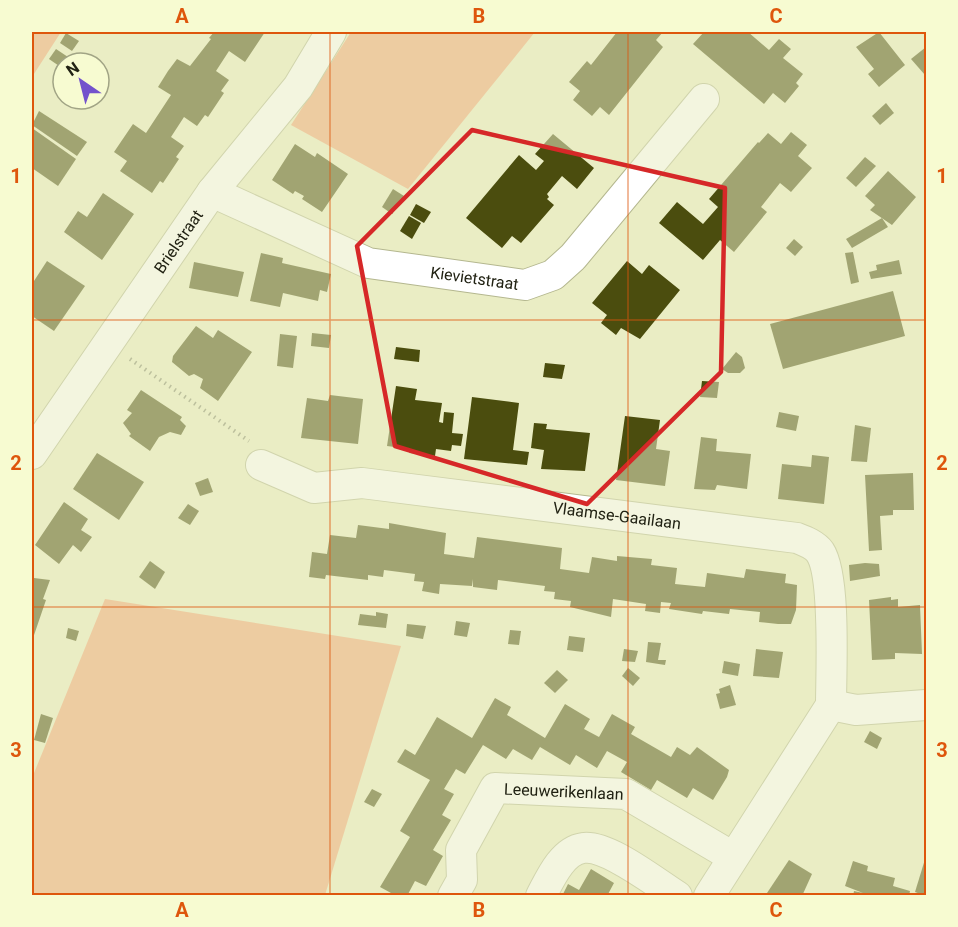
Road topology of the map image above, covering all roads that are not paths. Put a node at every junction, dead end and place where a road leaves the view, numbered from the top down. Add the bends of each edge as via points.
1 (330, 32) edge
2 (704, 99) dead end
3 (212, 192) junction
4 (32, 454) edge
5 (261, 465) road end
6 (831, 705) junction
7 (927, 705) edge
8 (733, 857) junction
9 (453, 896) edge
10 (541, 896) edge
11 (677, 896) edge
12 (709, 896) edge

1 - 3 street, Brielstraat via 297,87
2 - 3 street, Kievietstraat via 573,257 553,275 525,285 368,264
3 - 4 street, Brielstraat
5 - 6 street, Vlaamse-Gaailaan via 314,488 362,483 807,542 819,551 826,565
6 - 7 street via 856,710
6 - 8 street
8 - 9 street, Leeuwerikenlaan via 626,794 495,788 461,850 462,880
8 - 12 street
10 - 11 street via 556,868 583,848 605,852

